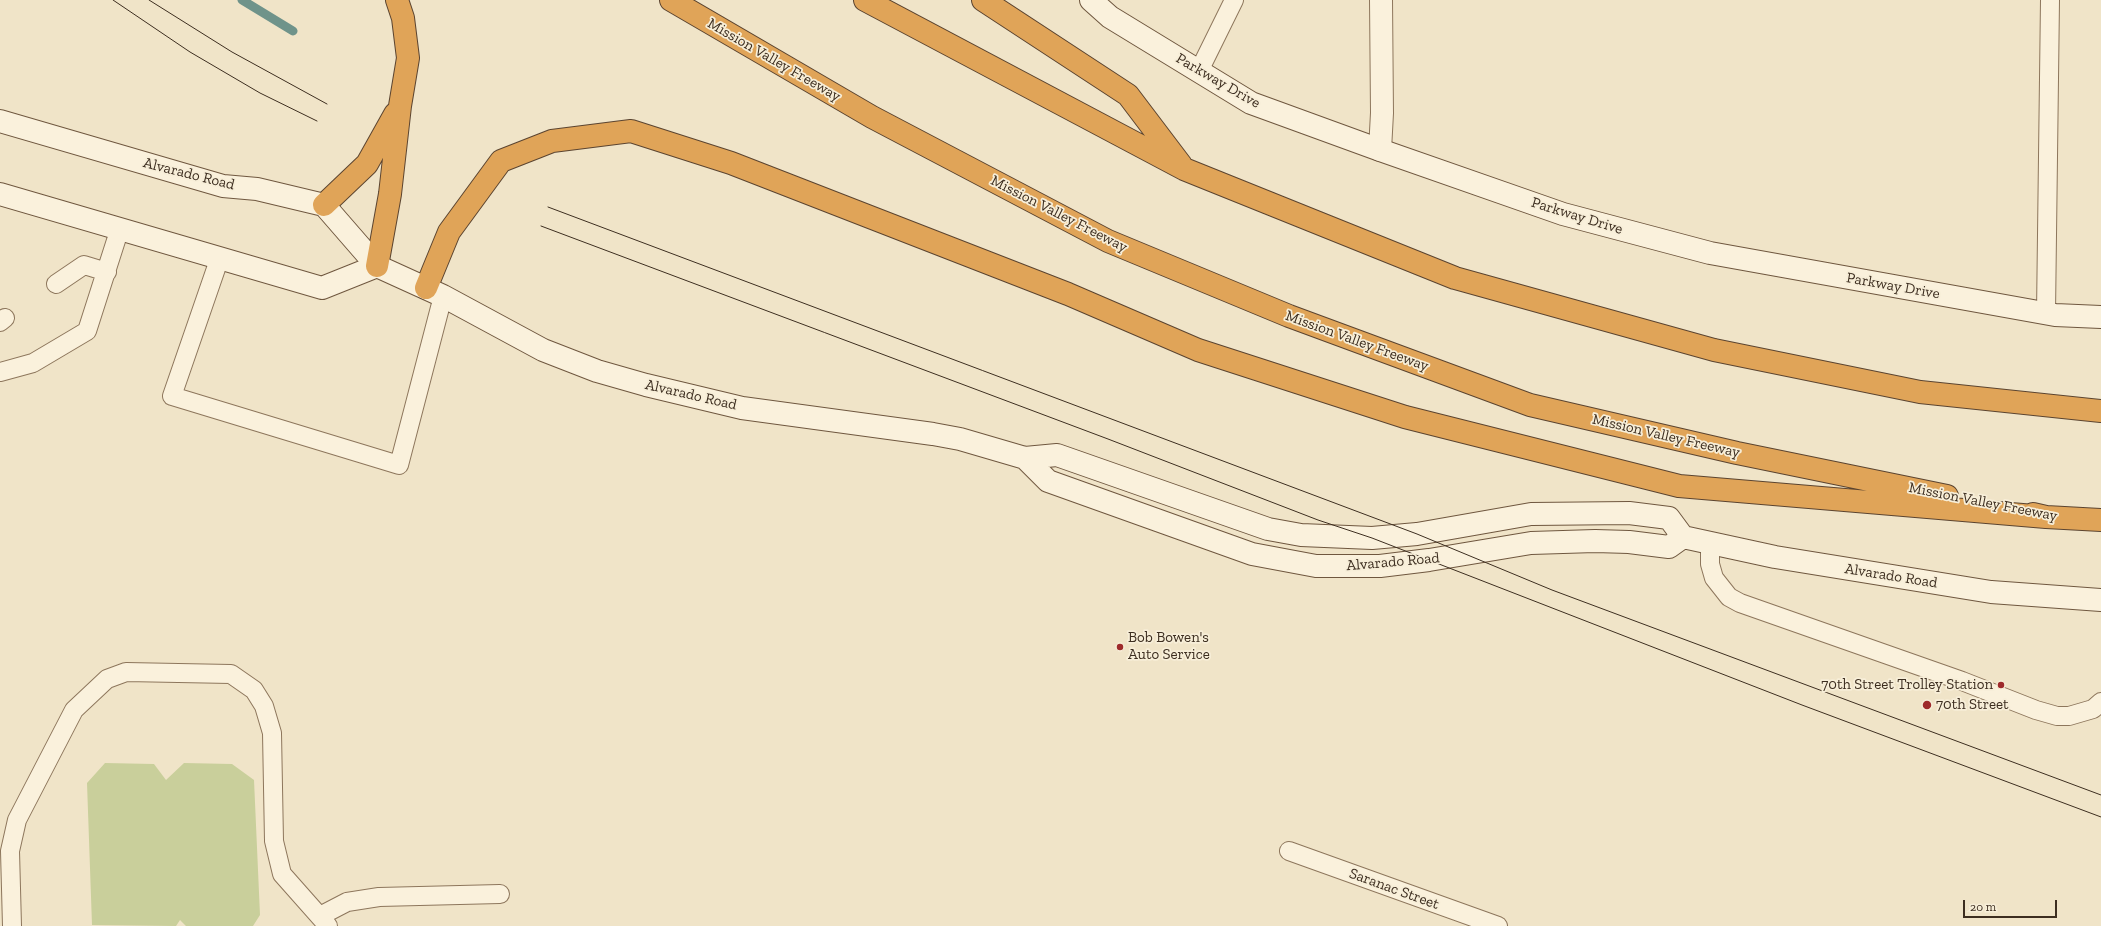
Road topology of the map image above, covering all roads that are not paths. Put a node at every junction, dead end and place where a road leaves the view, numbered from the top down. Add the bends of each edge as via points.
1 (397, 0) edge
2 (670, 0) edge
3 (865, 0) edge
4 (983, 0) edge
5 (1091, 0) edge
6 (1234, 0) edge
7 (1381, 0) edge
8 (2050, 0) edge
9 (1199, 71) junction
10 (400, 106) junction
11 (0, 121) edge
12 (1380, 150) junction
13 (1184, 169) junction
14 (0, 194) edge
15 (324, 206) junction
16 (120, 228) junction
17 (220, 257) junction
18 (377, 266) junction
19 (107, 272) junction
20 (56, 284) dead end
21 (434, 292) junction
22 (2046, 313) junction
23 (2101, 317) edge
24 (0, 372) edge
25 (2101, 411) edge
26 (1025, 458) junction
27 (2046, 517) junction
28 (2101, 520) edge
29 (1683, 536) junction
30 (1710, 542) junction
31 (2101, 600) edge
32 (2101, 702) edge
33 (1289, 851) dead end
34 (500, 894) dead end
35 (324, 921) edge
36 (12, 926) edge
37 (1498, 926) edge

1 - 10 highway via 403,18 408,58
2 - 27 highway, Mission Valley Freeway via 872,117 1108,241 1289,316 1530,404 1737,453
3 - 13 highway
4 - 13 highway via 1128,95
5 - 9 street, Parkway Drive via 1110,17
6 - 9 lane
7 - 12 street
8 - 22 lane
9 - 12 street, Parkway Drive via 1251,103
10 - 15 highway via 367,164
10 - 18 highway via 390,194
11 - 15 street, Alvarado Road via 223,186 257,189
12 - 22 street, Parkway Drive via 1563,214 1710,253
13 - 25 highway via 1455,278 1714,350 1920,392
14 - 16 street
15 - 18 street, Alvarado Road
16 - 17 street
16 - 19 lane
17 - 18 street via 322,288
17 - 21 lane via 172,396 399,465
18 - 21 street, Alvarado Road
19 - 20 lane via 84,265
19 - 24 lane via 87,331 34,364
21 - 26 street, Alvarado Road via 543,350 597,371 646,385 742,408 960,439
21 - 27 highway via 449,232 501,161 552,140 631,131 738,166 1068,294 1198,350 1405,417 1679,486
22 - 23 street, Parkway Drive
26 - 29 street, Alvarado Road via 1057,455 1268,529 1301,535 1372,538 1417,534 1531,514 1629,513 1669,518
26 - 29 street, Alvarado Road via 1048,481 1252,554 1316,566 1380,566 1538,543 1629,542 1669,547
27 - 28 highway, Mission Valley Freeway
29 - 30 street, Alvarado Road
30 - 31 street, Alvarado Road via 1775,557 1991,592
30 - 32 lane via 1710,564 1714,578 1729,597 1740,603 2057,716 2069,716 2093,709
33 - 37 lane, Saranac Street
34 - 35 lane via 379,897 346,902
35 - 36 lane via 282,874 274,841 272,733 264,706 254,690 232,674 126,672 107,679 74,710 17,820 10,851

